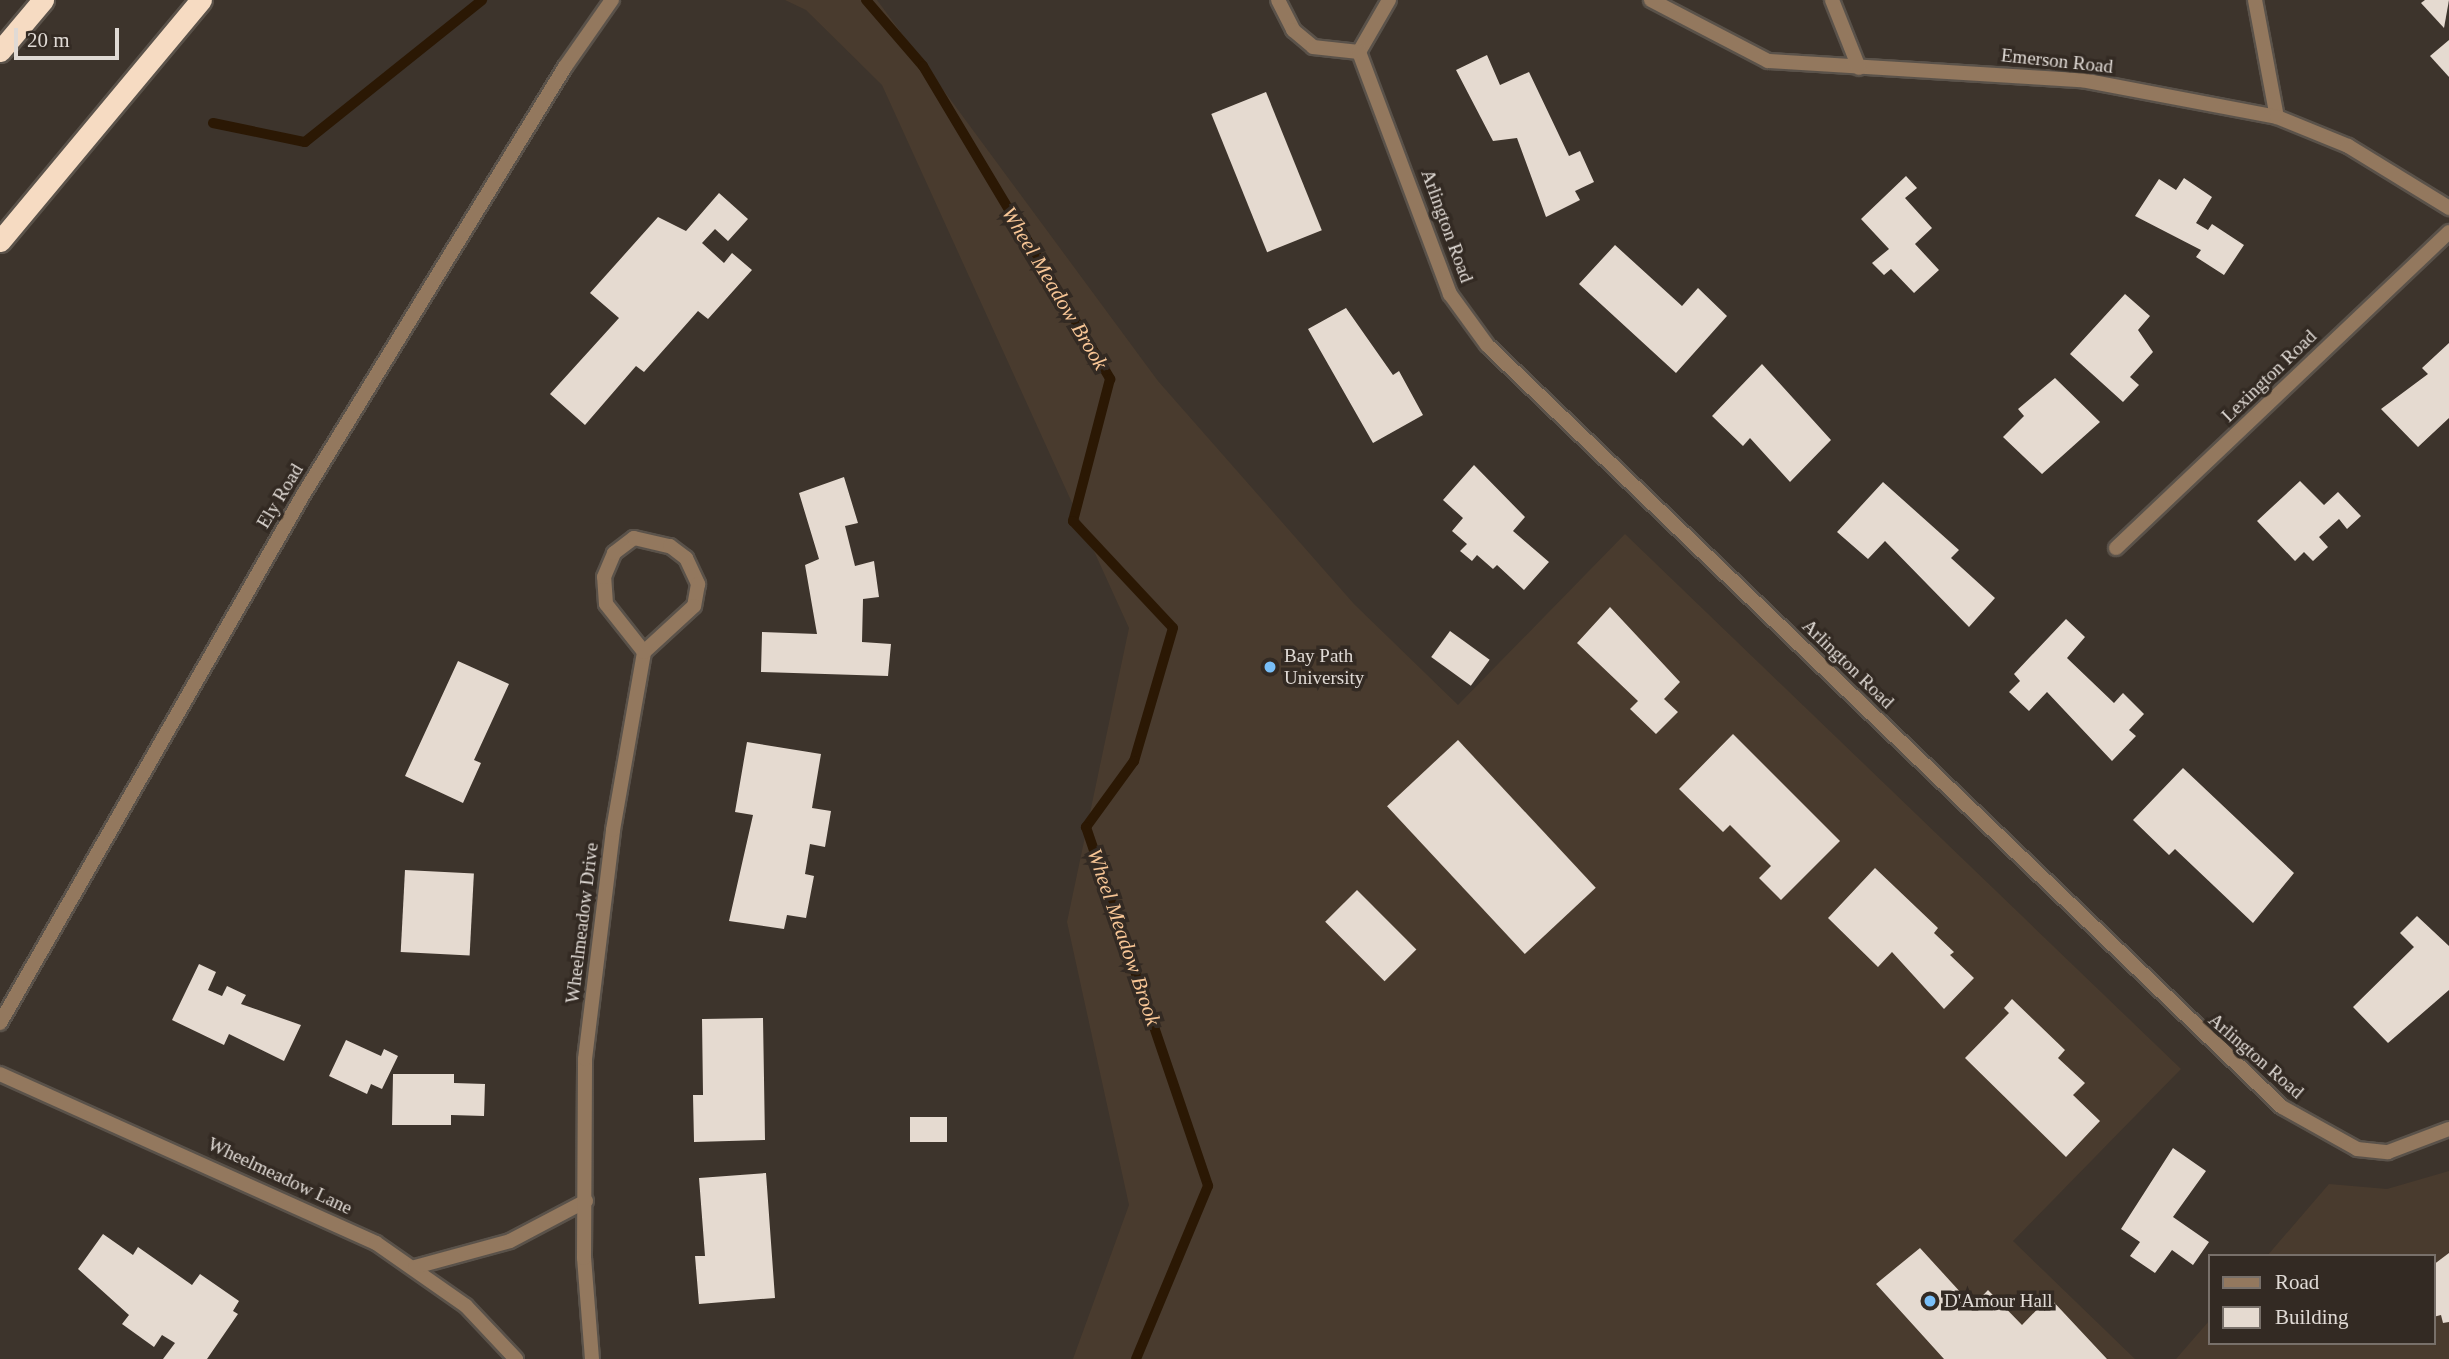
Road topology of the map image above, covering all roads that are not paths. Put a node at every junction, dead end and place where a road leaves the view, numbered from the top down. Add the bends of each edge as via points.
1 (43, 0) edge
2 (201, 0) edge
3 (612, 0) edge
4 (1278, 0) edge
5 (1389, 0) edge
6 (1651, 0) edge
7 (1832, 0) edge
8 (2255, 0) edge
9 (0, 51) edge
10 (1359, 52) junction
11 (1859, 68) junction
12 (2277, 117) junction
13 (2449, 208) edge
14 (2449, 232) edge
15 (0, 241) edge
16 (2116, 548) dead end
17 (645, 652) junction
18 (0, 1023) edge
19 (0, 1074) edge
20 (2449, 1129) edge
21 (586, 1201) junction
22 (415, 1267) junction
23 (516, 1359) edge
24 (592, 1359) edge

1 - 9 highway
2 - 15 highway
3 - 18 street, Ely Road via 565,67 303,495
4 - 10 street via 1293,30 1313,47
5 - 10 street
6 - 11 street, Emerson Road via 1768,61
7 - 11 street
8 - 12 street
10 - 20 street, Arlington Road via 1450,294 1487,345 2281,1107 2357,1149 2388,1152
11 - 12 street, Emerson Road via 2082,80
12 - 13 street, Emerson Road via 2348,146
14 - 16 street, Lexington Road
17 - 17 street via 606,604 607,565 634,538 670,546 686,558 698,584 694,606
17 - 21 street, Wheelmeadow Drive via 593,974
19 - 22 street, Wheelmeadow Lane via 298,1205
21 - 22 street via 510,1241
21 - 24 street, Wheelmeadow Drive
22 - 23 street, Wheelmeadow Lane via 466,1306

